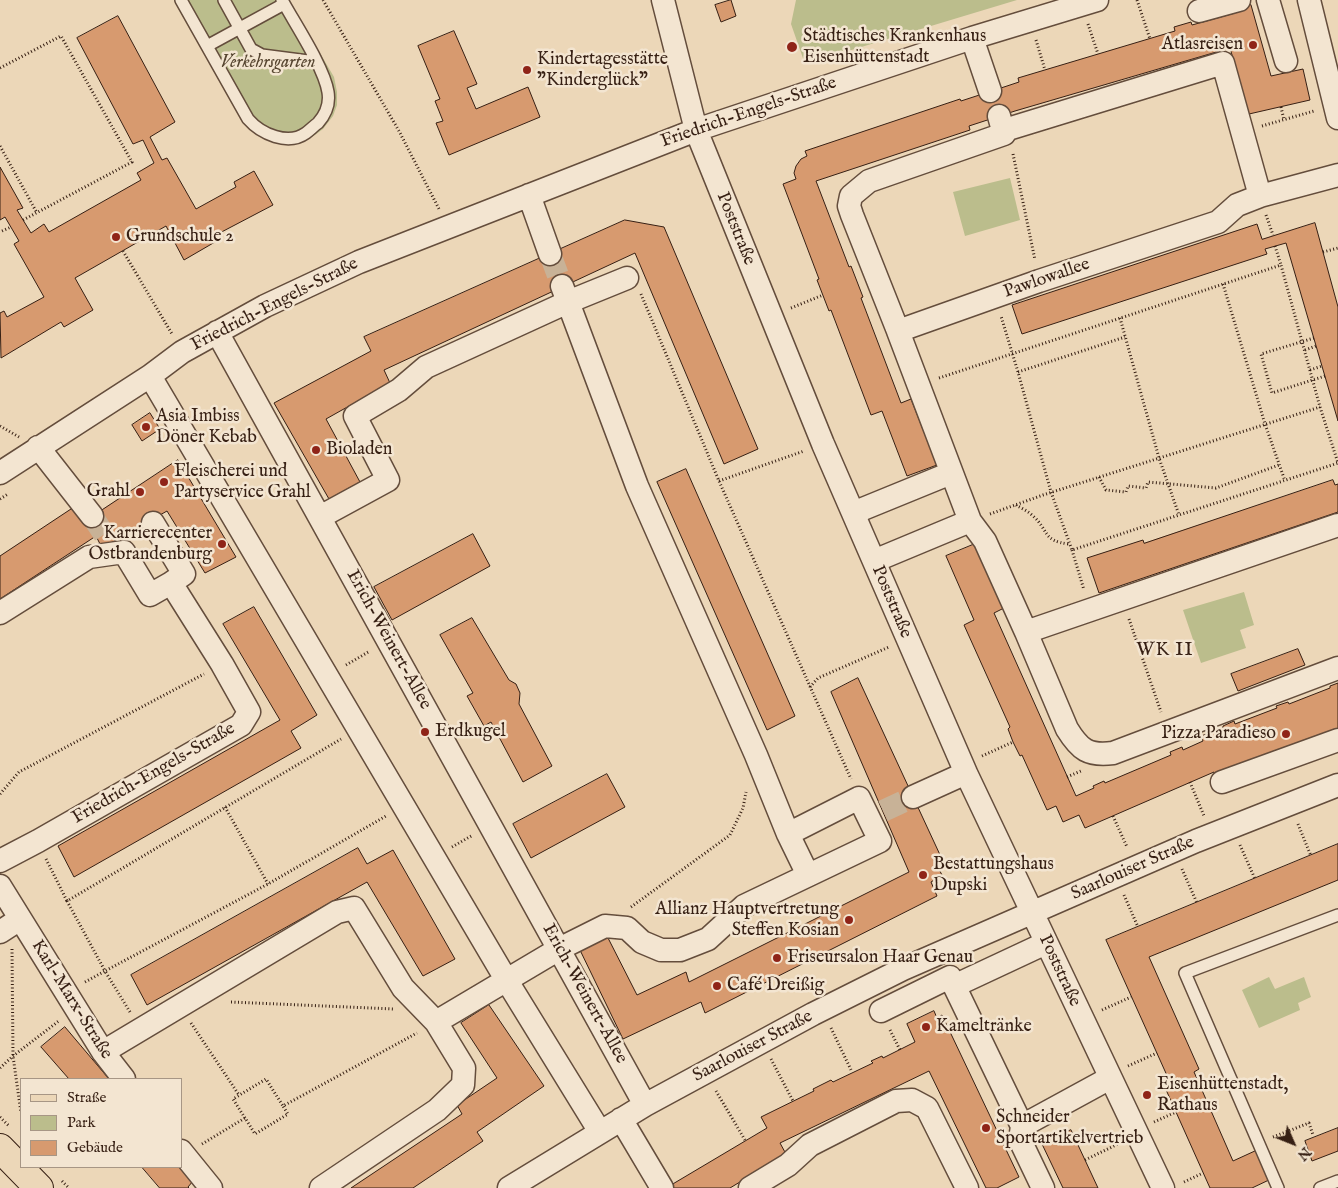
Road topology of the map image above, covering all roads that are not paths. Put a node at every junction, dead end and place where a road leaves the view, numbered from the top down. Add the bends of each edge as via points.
1 (181, 0) edge
2 (224, 0) edge
3 (663, 0) edge
4 (1240, 0) edge
5 (1268, 0) edge
6 (1309, 0) edge
7 (283, 2) edge
8 (1090, 2) edge
9 (1199, 11) dead end
10 (239, 28) junction
11 (972, 38) junction
12 (207, 46) junction
13 (1286, 61) dead end
14 (316, 62) junction
15 (990, 91) dead end
16 (1336, 112) edge
17 (696, 130) junction
18 (1337, 178) edge
19 (529, 195) junction
20 (1260, 196) junction
21 (550, 254) tunnel mouth
22 (627, 278) road end
23 (565, 294) junction
24 (898, 331) junction
25 (217, 332) junction
26 (150, 376) junction
27 (38, 447) junction
28 (0, 473) edge
29 (952, 473) junction
30 (853, 513) junction
31 (92, 516) tunnel mouth
32 (320, 517) junction
33 (970, 521) junction
34 (153, 524) dead end
35 (1338, 526) edge
36 (874, 561) junction
37 (171, 583) junction
38 (0, 613) edge
39 (1026, 632) junction
40 (1338, 668) edge
41 (1338, 740) edge
42 (964, 769) junction
43 (1222, 782) dead end
44 (1338, 785) edge
45 (913, 797) tunnel mouth
46 (788, 834) junction
47 (0, 861) edge
48 (808, 875) junction
49 (0, 886) edge
50 (1032, 914) junction
51 (1338, 915) edge
52 (20, 919) junction
53 (0, 932) edge
54 (1046, 943) junction
55 (559, 949) junction
56 (507, 981) junction
57 (954, 986) junction
58 (881, 1011) dead end
59 (431, 1016) junction
60 (103, 1052) junction
61 (1110, 1077) junction
62 (123, 1078) edge
63 (645, 1105) junction
64 (621, 1119) junction
65 (1022, 1126) junction
66 (600, 1132) junction
67 (0, 1148) edge
68 (183, 1153) edge
69 (1338, 1181) edge
70 (1171, 1186) edge
71 (1039, 1187) edge
72 (39, 1188) edge
73 (211, 1188) edge
74 (321, 1188) edge
75 (509, 1188) edge
76 (662, 1188) edge
77 (750, 1188) edge
78 (967, 1188) edge
79 (1278, 1188) edge
80 (1320, 1188) edge

1 - 12 lane
2 - 10 lane
3 - 17 street, Poststraße
4 - 9 street
5 - 13 street
6 - 16 street
7 - 10 lane
7 - 14 lane
8 - 11 street, Friedrich-Engels-Straße
10 - 12 lane
10 - 14 lane via 251,49 262,55
11 - 15 street
11 - 17 street, Friedrich-Engels-Straße
12 - 14 lane via 248,120 264,133 280,138 305,134 322,118 328,107 326,79
17 - 19 street, Friedrich-Engels-Straße
17 - 30 street, Poststraße
18 - 20 street, Pawlowallee
19 - 21 street
19 - 25 street, Friedrich-Engels-Straße via 359,262
20 - 24 street, Pawlowallee via 1237,205 1218,222
20 - 24 street via 1223,63 1003,126 869,181 851,196 849,206 852,215
22 - 23 street
23 - 32 street via 426,367 399,390 355,416 388,480
23 - 46 street via 637,486
24 - 29 street
25 - 26 street, Friedrich-Engels-Straße
25 - 32 street, Erich-Weinert-Allee
26 - 27 street, Friedrich-Engels-Straße
26 - 56 street
27 - 28 street, Friedrich-Engels-Straße
27 - 31 street
29 - 30 street
29 - 33 street
30 - 36 street, Poststraße
32 - 55 street, Erich-Weinert-Allee
33 - 36 street
33 - 39 street via 985,541
34 - 37 street via 184,574
35 - 39 street
36 - 42 street, Poststraße
37 - 38 street via 150,595 124,552 114,548 89,557
37 - 47 street, Friedrich-Engels-Straße via 249,712 241,725
39 - 40 street via 1067,729 1075,742 1098,755 1113,753
41 - 43 street
42 - 45 street
42 - 50 street, Poststraße
44 - 50 street, Saarlouiser Straße via 1222,830
46 - 48 street
46 - 48 street via 870,809 880,841
48 - 55 street via 744,906 708,939 680,950 661,950 642,942 627,928 605,926
49 - 52 street, Karl-Marx-Straße
50 - 54 street, Poststraße
50 - 63 street, Saarlouiser Straße via 903,969
51 - 79 lane via 1185,973
52 - 53 street
52 - 60 street, Karl-Marx-Straße
54 - 57 street
54 - 61 street, Poststraße
55 - 56 street
55 - 63 street, Erich-Weinert-Allee
56 - 59 street
56 - 66 street
57 - 58 street via 950,977
57 - 65 street
59 - 60 street via 403,988 354,908 337,912
59 - 74 street via 464,1068 463,1085 437,1110
60 - 62 street, Karl-Marx-Straße
61 - 65 street
61 - 70 street, Poststraße via 1138,1135
63 - 64 street, Saarlouiser Straße
64 - 66 street, Saarlouiser Straße
64 - 76 street
65 - 71 street via 1020,1140
66 - 75 street, Saarlouiser Straße
67 - 72 main road
68 - 73 street
69 - 80 lane
77 - 78 street via 788,1165 810,1145 896,1101 912,1100 926,1108

